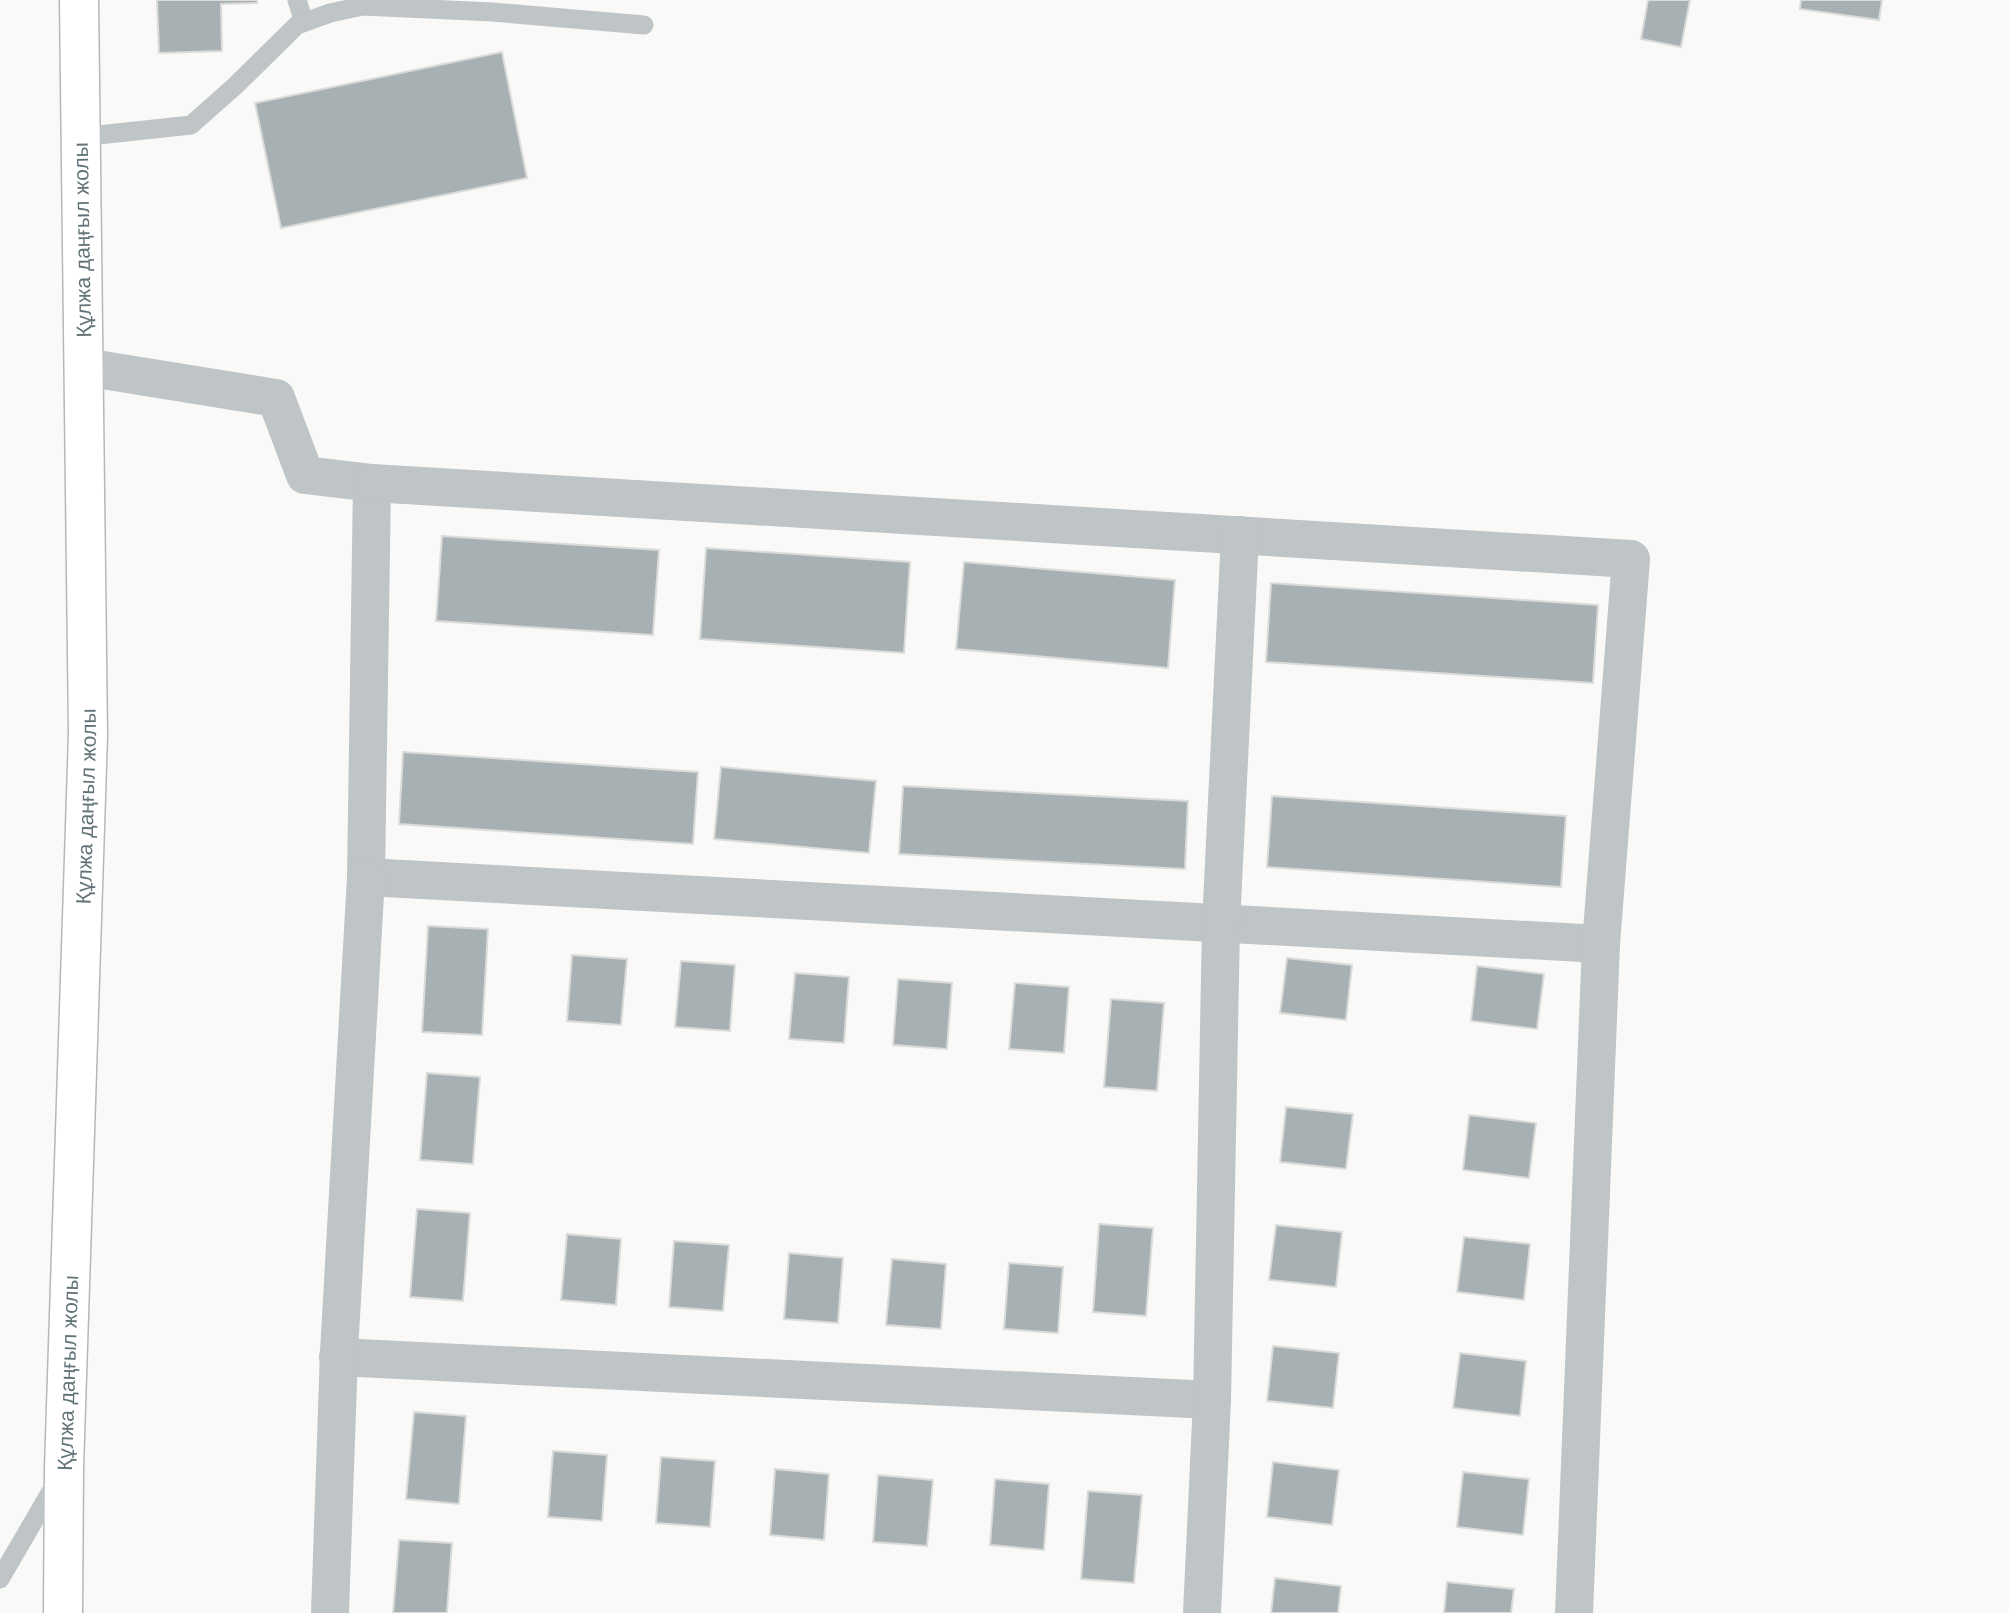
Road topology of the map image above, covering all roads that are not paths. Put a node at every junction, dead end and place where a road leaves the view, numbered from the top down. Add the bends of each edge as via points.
1 (79, 0) edge
2 (297, 0) edge
3 (304, 22) junction
4 (644, 25) dead end
5 (80, 137) junction
6 (84, 367) junction
7 (372, 483) junction
8 (1240, 536) junction
9 (366, 877) junction
10 (1221, 924) junction
11 (1601, 944) junction
12 (338, 1357) junction
13 (1212, 1400) junction
14 (64, 1468) junction
15 (0, 1579) edge
16 (63, 1613) edge
17 (330, 1613) edge
18 (1202, 1613) edge
19 (1574, 1613) edge

1 - 5 main road, Құлжа даңғыл жолы
2 - 3 lane
3 - 4 lane via 363,6
3 - 5 lane via 191,125
5 - 6 main road, Құлжа даңғыл жолы
6 - 7 street via 276,398 305,475
6 - 14 main road, Құлжа даңғыл жолы via 88,735
7 - 8 street
7 - 9 street
8 - 10 street
8 - 11 street via 1632,559
9 - 10 street
9 - 12 street
10 - 11 street
10 - 13 street
11 - 19 street
12 - 13 street
12 - 17 street
13 - 18 street
14 - 15 lane
14 - 16 main road, Құлжа даңғыл жолы

